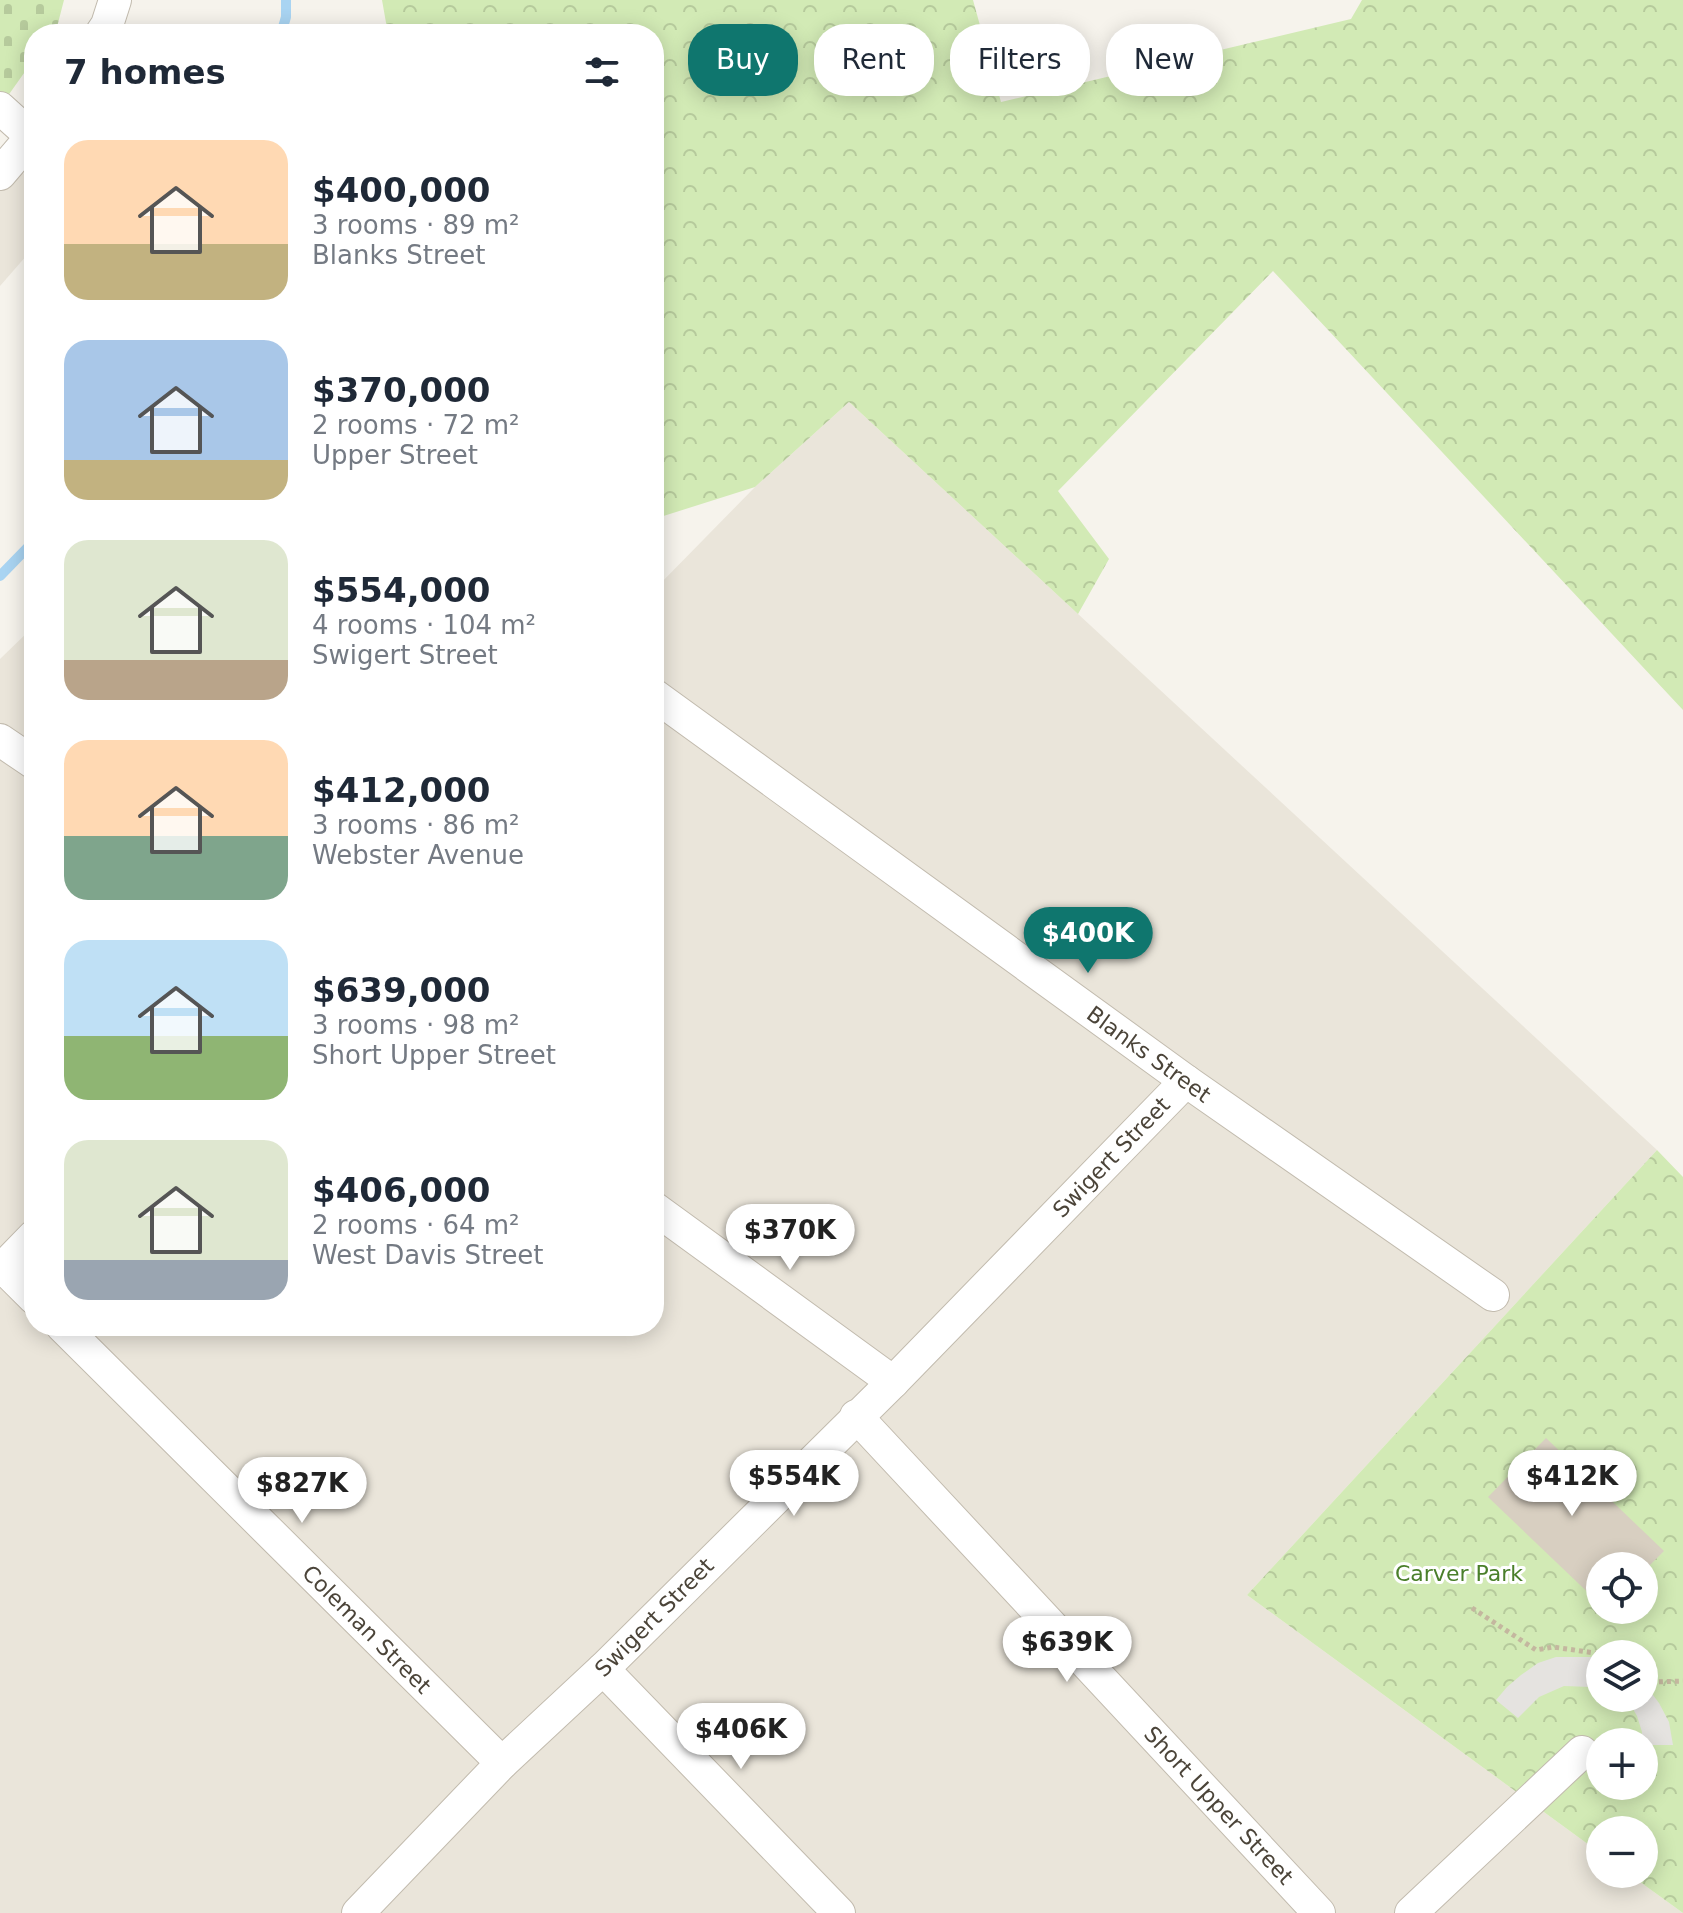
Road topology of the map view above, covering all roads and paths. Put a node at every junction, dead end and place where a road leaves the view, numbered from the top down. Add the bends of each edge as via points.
1 (115, 0) edge
2 (107, 24) edge
3 (0, 108) edge
4 (24, 128) edge
5 (24, 146) edge
6 (0, 174) edge
7 (664, 702) edge
8 (0, 740) edge
9 (24, 756) edge
10 (1186, 1081) junction
11 (664, 1215) edge
12 (24, 1246) edge
13 (1, 1268) edge
14 (24, 1289) edge
15 (1493, 1295) dead end
16 (72, 1336) edge
17 (893, 1382) junction
18 (856, 1416) junction
19 (1472, 1608) dead end
20 (1586, 1652) edge
21 (603, 1669) junction
22 (1683, 1681) edge
23 (1658, 1682) edge
24 (1582, 1752) dead end
25 (502, 1763) junction
26 (358, 1913) edge
27 (839, 1913) edge
28 (1319, 1913) edge
29 (1411, 1913) edge

1 - 2 street
3 - 4 street
5 - 6 street
7 - 10 street, Blanks Street
8 - 9 street
10 - 15 street, Blanks Street
10 - 17 street, Swigert Street
11 - 17 street
12 - 13 street
13 - 14 street
16 - 25 street, Coleman Street
17 - 18 street, Swigert Street
18 - 21 street, Swigert Street
18 - 28 street, Short Upper Street
19 - 20 path via 1536,1650
21 - 25 street, Swigert Street
21 - 27 street
22 - 23 path
24 - 29 street
25 - 26 street, Swigert Street

